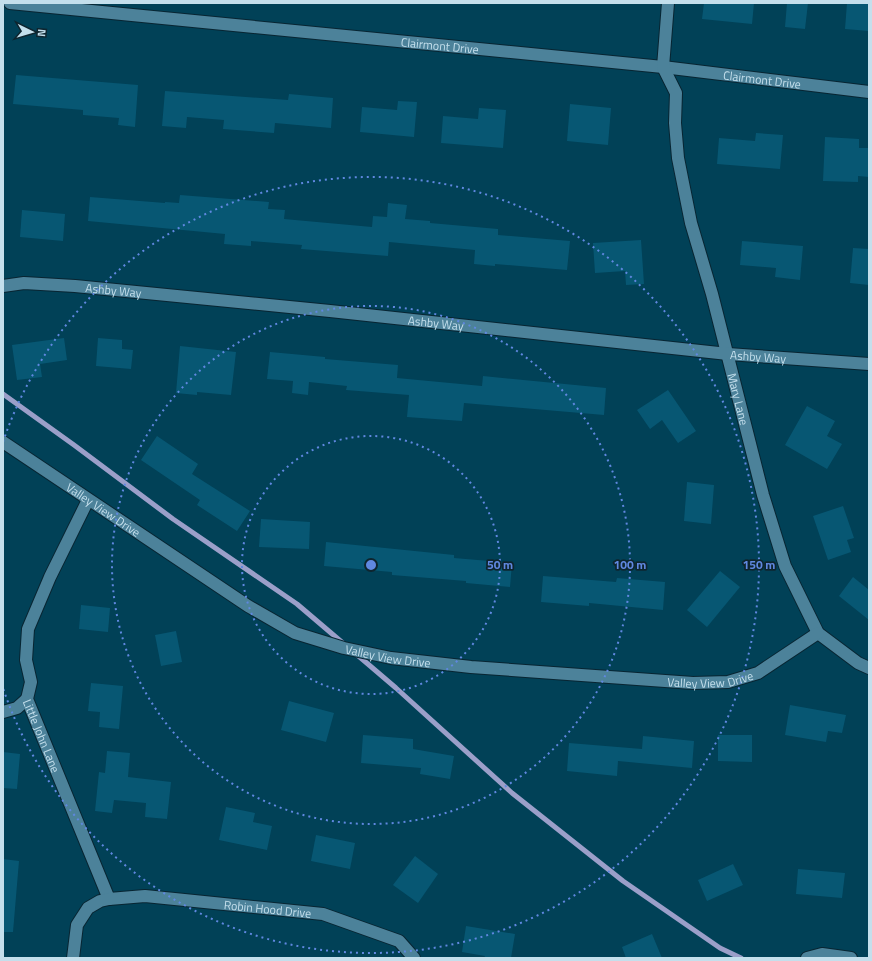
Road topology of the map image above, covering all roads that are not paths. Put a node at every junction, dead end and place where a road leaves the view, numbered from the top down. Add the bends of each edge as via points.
1 (10, 3) edge
2 (668, 3) edge
3 (663, 67) junction
4 (869, 92) edge
5 (3, 286) edge
6 (728, 354) junction
7 (869, 364) edge
8 (3, 442) edge
9 (88, 500) junction
10 (818, 633) junction
11 (869, 668) edge
12 (28, 699) junction
13 (3, 712) edge
14 (109, 899) junction
15 (73, 958) edge
16 (414, 958) edge
17 (807, 958) edge
18 (851, 958) edge

1 - 3 street, Clairmont Drive
2 - 3 street
3 - 4 street, Clairmont Drive
3 - 6 street, Mary Lane via 676,93 678,158 691,223
5 - 6 street, Ashby Way via 24,283 82,286
6 - 7 street, Ashby Way
6 - 10 street, Mary Lane via 762,495 785,566
8 - 9 street, Valley View Drive
9 - 10 street, Valley View Drive via 248,606 295,633 344,648 391,658 471,667 693,683 728,682 758,673
9 - 12 street, Little John Lane via 28,628 26,660 31,682
10 - 11 street, Mary Lane via 858,663
12 - 13 street via 17,708
12 - 14 street, Little John Lane
14 - 15 street via 88,908 77,925
14 - 16 street, Robin Hood Drive via 145,896 323,914 399,941
17 - 18 street via 822,954

